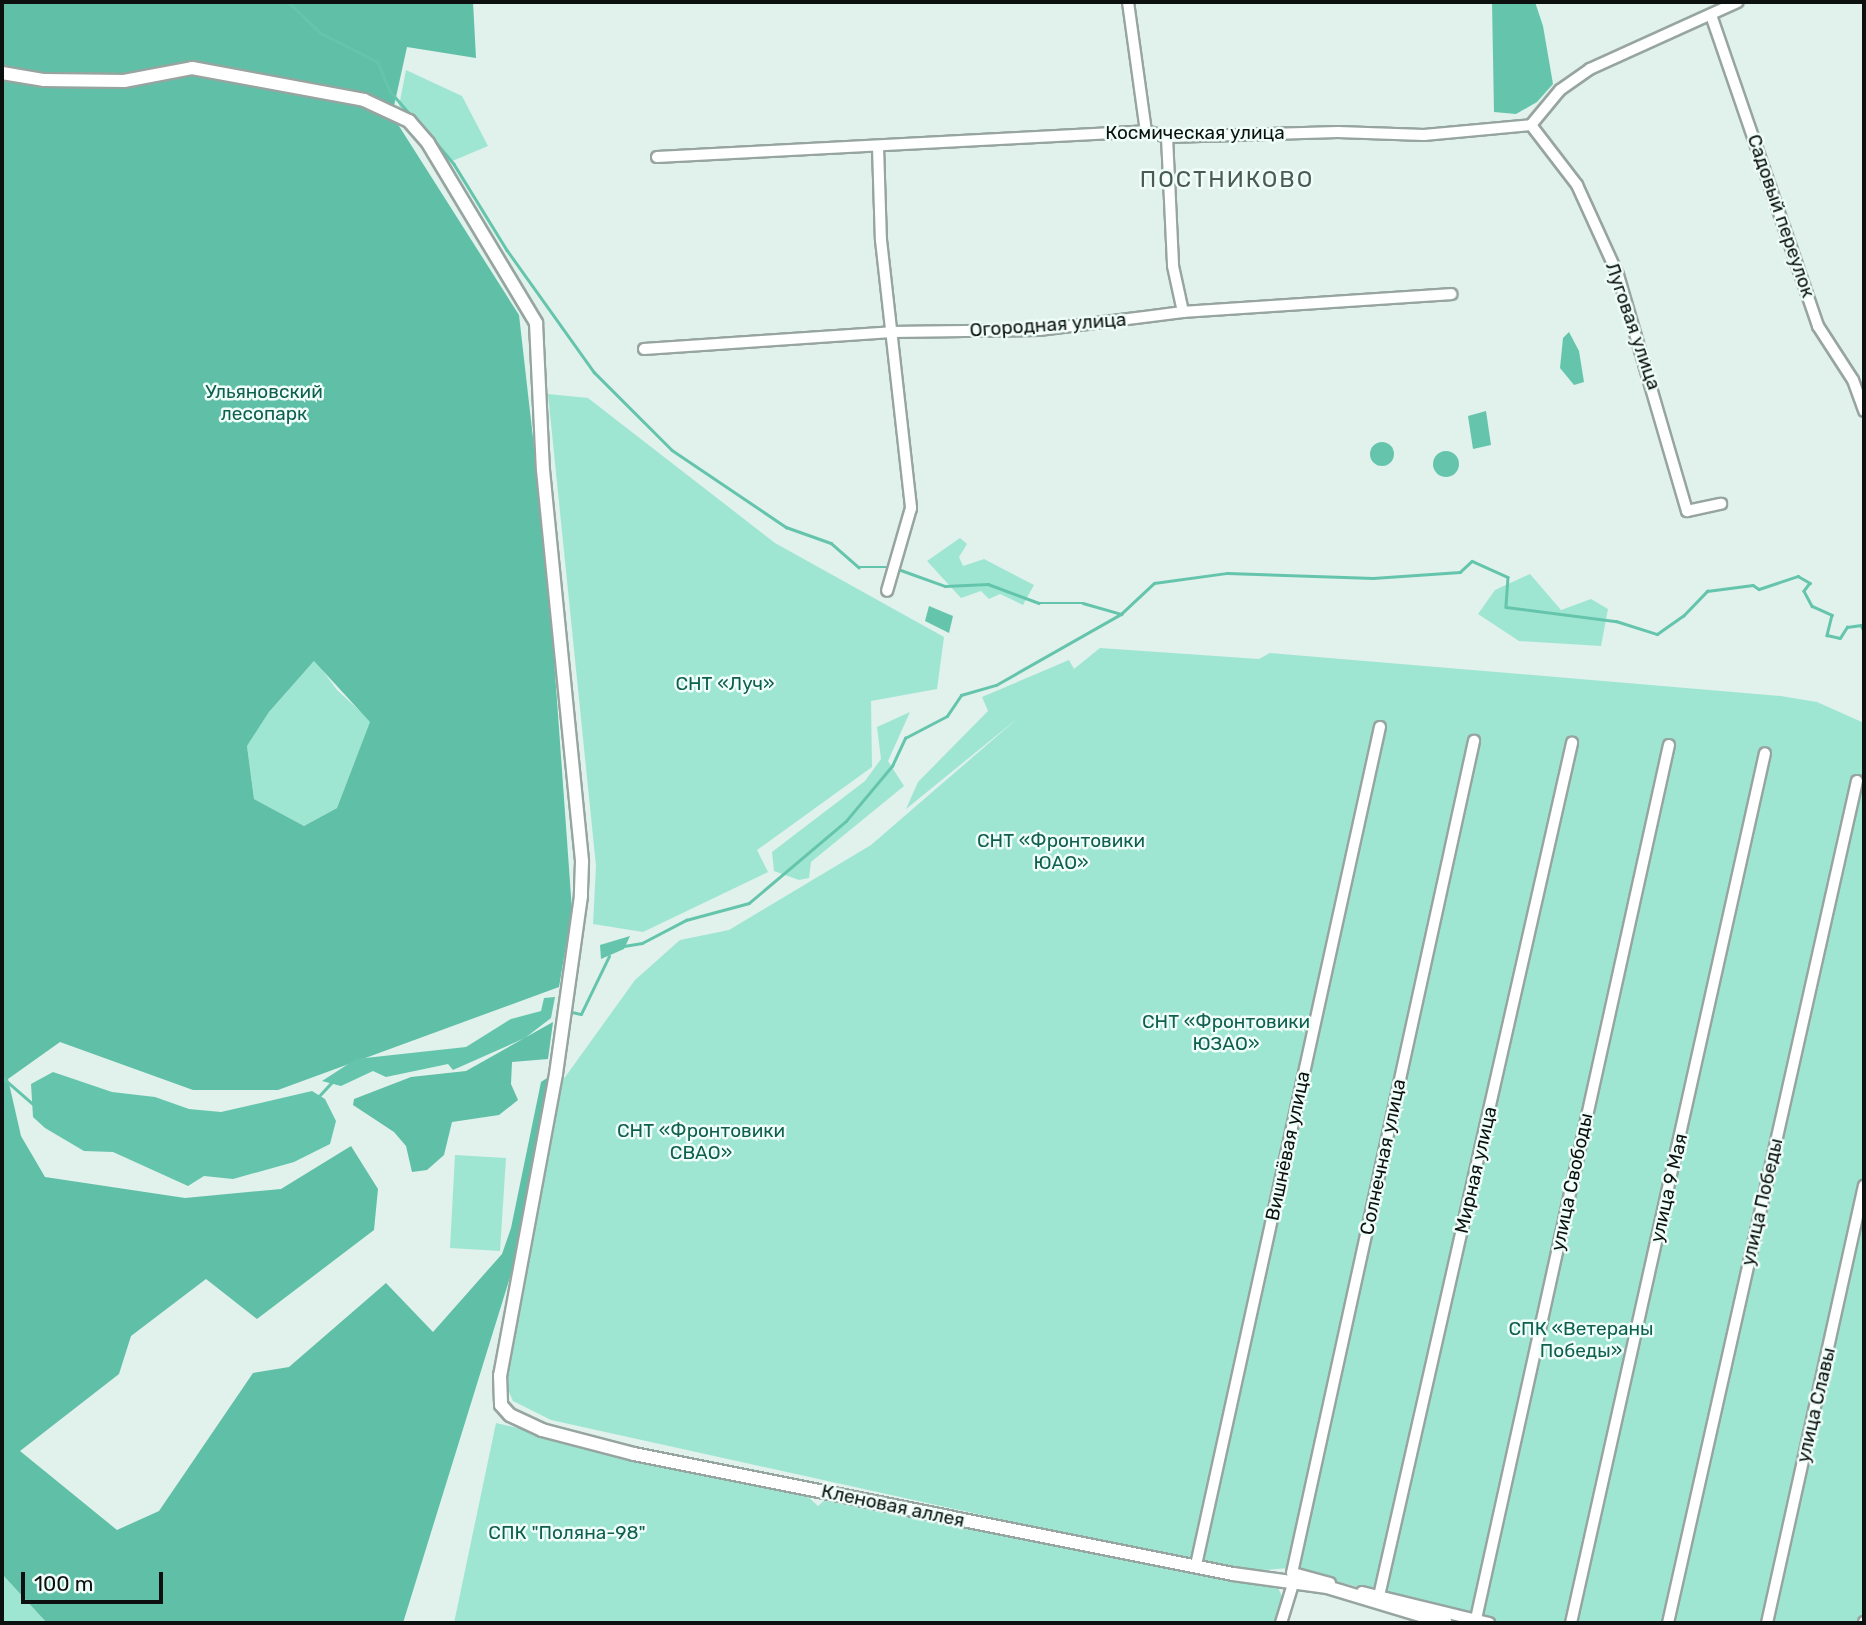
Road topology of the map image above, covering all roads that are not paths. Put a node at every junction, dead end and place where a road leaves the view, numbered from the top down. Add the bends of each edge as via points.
1 (1128, 2) edge
2 (1738, 2) edge
3 (1711, 15) junction
4 (2, 73) edge
5 (1531, 125) junction
6 (1146, 131) junction
7 (1167, 137) junction
8 (878, 147) junction
9 (657, 157) dead end
10 (1451, 294) dead end
11 (1183, 312) junction
12 (891, 332) junction
13 (644, 349) dead end
14 (1864, 411) edge
15 (1721, 504) dead end
16 (887, 590) dead end
17 (1380, 727) dead end
18 (1474, 741) dead end
19 (1572, 744) dead end
20 (1669, 745) dead end
21 (1765, 753) dead end
22 (1857, 781) dead end
23 (1864, 1186) edge
24 (1196, 1564) junction
25 (1292, 1579) junction
26 (1379, 1596) junction
27 (1476, 1619) junction
28 (1281, 1623) edge
29 (1446, 1623) edge
30 (1489, 1623) edge
31 (1571, 1623) edge
32 (1668, 1623) edge
33 (1767, 1623) edge

1 - 6 street
2 - 3 street
3 - 5 street via 1590,69 1560,90
3 - 14 street, Садовый переулок via 1818,326 1853,380
4 - 24 street, Кленовая аллея via 44,80 124,81 192,68 364,100 409,121 450,178 536,323 544,482 582,862 581,896 556,1074 500,1375 501,1405 542,1430 622,1451
5 - 7 street, Космическая улица via 1424,135 1338,132
5 - 15 street, Луговая улица via 1577,185 1618,275 1688,511
6 - 7 street, Космическая улица
6 - 8 street, Космическая улица
7 - 11 street via 1174,266
8 - 9 street, Космическая улица
8 - 12 street
10 - 11 street, Огородная улица
11 - 12 street, Огородная улица via 1039,330
12 - 13 street, Огородная улица
12 - 16 street via 911,508
17 - 24 street, Вишнёвая улица
18 - 25 street, Солнечная улица
19 - 26 street, Мирная улица
20 - 27 street, улица Свободы
21 - 31 street, улица 9 Мая
22 - 32 street, улица Победы
23 - 33 street, улица Славы
24 - 25 street, Кленовая аллея
25 - 26 street
25 - 28 street, Солнечная улица
25 - 29 street, Кленовая аллея
26 - 27 street
27 - 30 street

